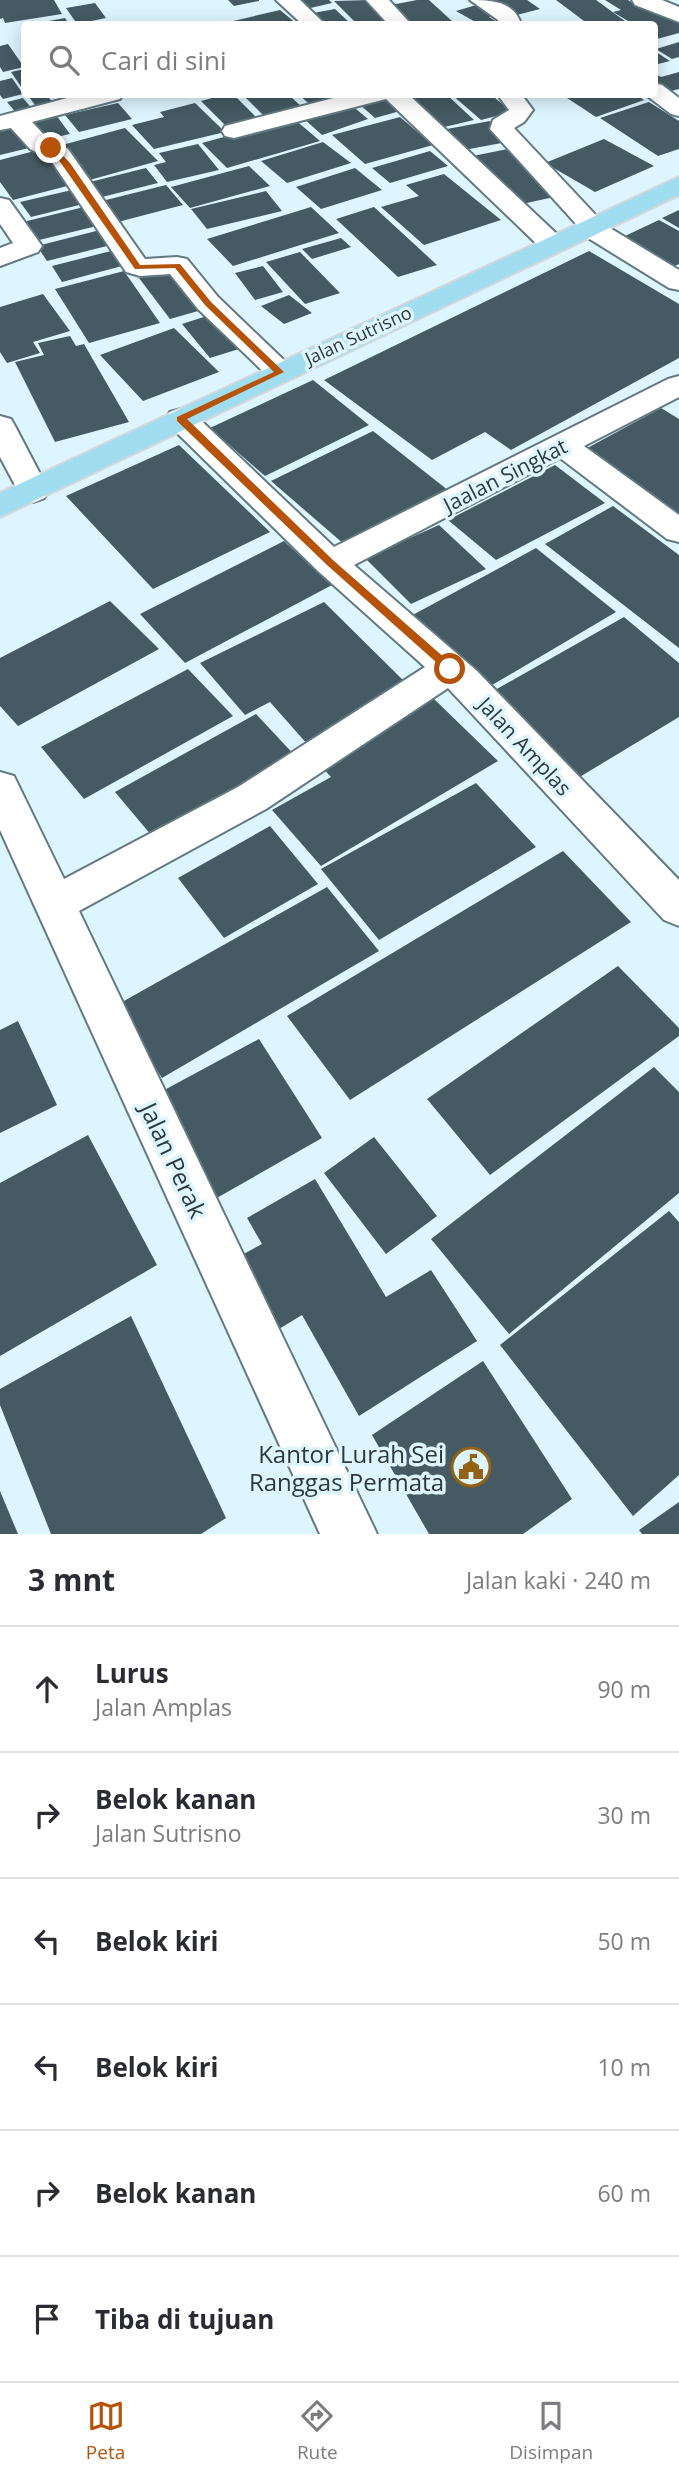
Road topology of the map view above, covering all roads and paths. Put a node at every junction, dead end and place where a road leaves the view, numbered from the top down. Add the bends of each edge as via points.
1 (287, 0) edge
2 (377, 0) edge
3 (481, 0) edge
4 (643, 0) edge
5 (679, 15) edge
6 (311, 21) edge
7 (397, 21) edge
8 (509, 21) edge
9 (658, 93) edge
10 (97, 98) edge
11 (363, 98) edge
12 (398, 98) edge
13 (512, 98) edge
14 (679, 109) edge
15 (8, 121) edge
16 (233, 131) dead end
17 (513, 142) junction
18 (456, 154) junction
19 (679, 185) edge
20 (0, 206) edge
21 (591, 227) junction
22 (552, 244) junction
23 (0, 258) edge
24 (677, 278) edge
25 (280, 372) junction
26 (679, 385) edge
27 (181, 419) junction
28 (0, 426) edge
29 (565, 446) junction
30 (33, 491) junction
31 (0, 506) edge
32 (679, 531) edge
33 (330, 563) junction
34 (450, 669) junction
35 (0, 787) edge
36 (55, 904) junction
37 (679, 908) edge
38 (349, 1534) edge

1 - 6 street
2 - 7 street
3 - 8 street
4 - 5 street
9 - 14 street
10 - 15 street
11 - 16 street
12 - 18 street
13 - 17 street via 522,110 500,126
15 - 25 street via 59,154 138,267 177,265 208,303
17 - 18 street
17 - 21 street
18 - 22 street
19 - 21 main road, Jalan Sutrisno
20 - 23 street via 29,246
21 - 22 main road, Jalan Sutrisno
21 - 24 street
22 - 25 main road, Jalan Sutrisno
25 - 27 main road, Jalan Sutrisno
26 - 29 street, Jaalan Singkat
27 - 30 main road, Jalan Sutrisno
27 - 33 street, Jalan Amplas
28 - 30 street
29 - 32 street
29 - 33 street, Jaalan Singkat
30 - 31 main road, Jalan Sutrisno
33 - 34 street, Jalan Amplas
34 - 36 street via 252,798
34 - 37 street, Jalan Amplas
35 - 36 street, Jalan Perak
36 - 38 street, Jalan Perak

